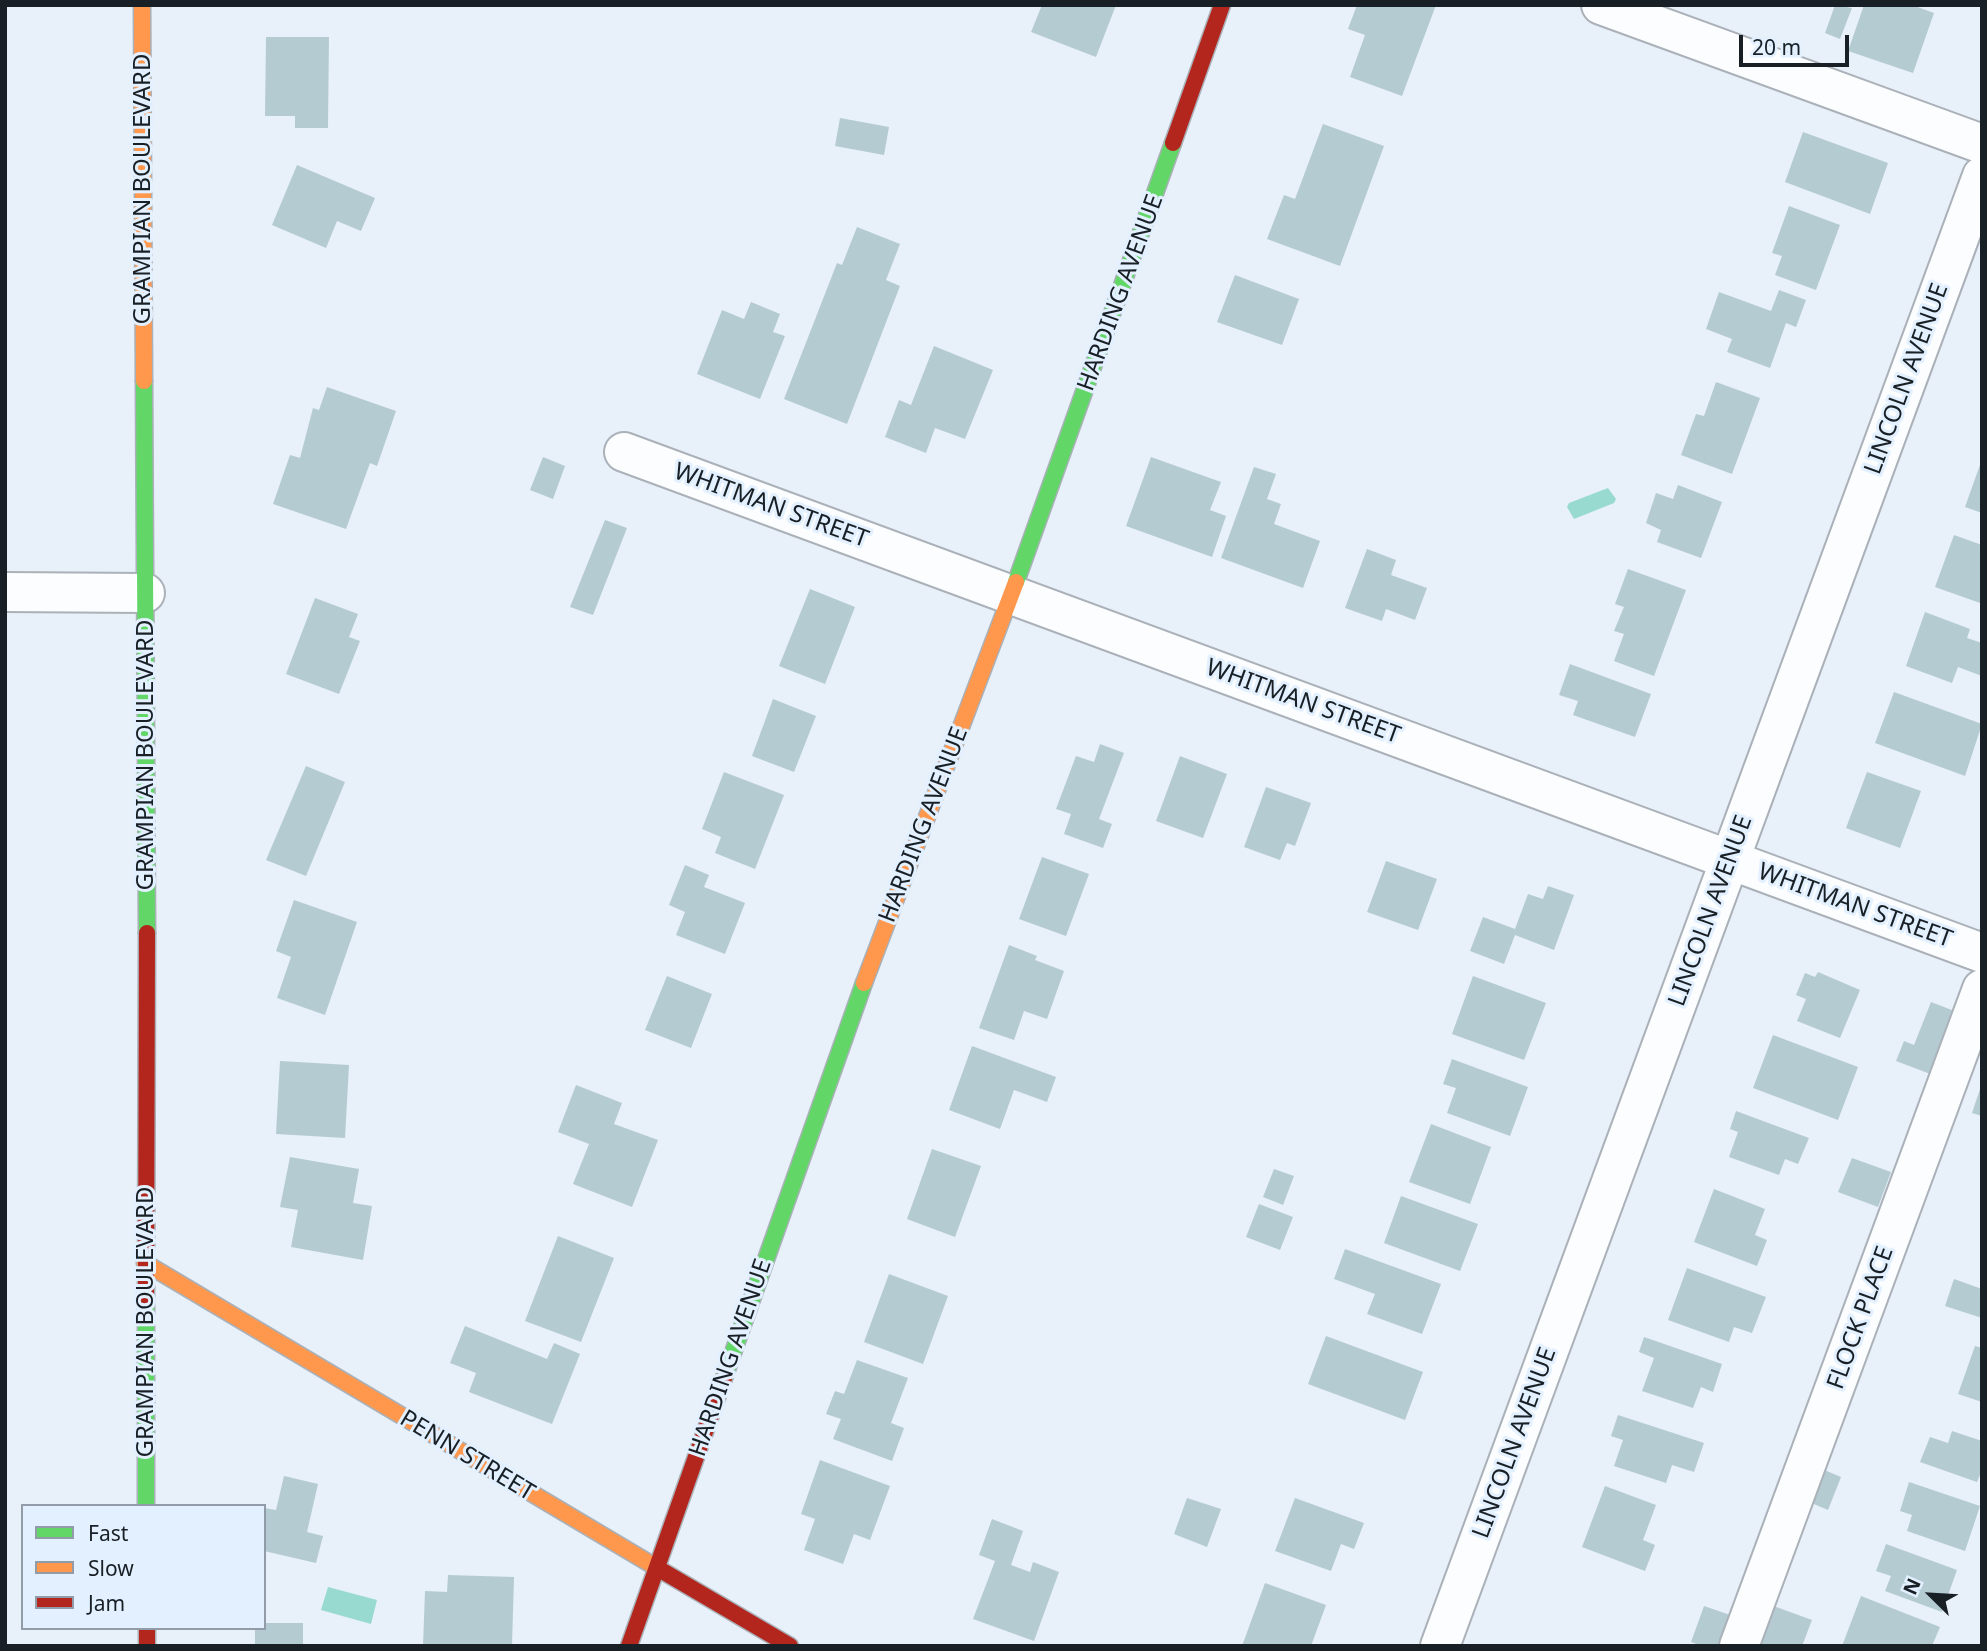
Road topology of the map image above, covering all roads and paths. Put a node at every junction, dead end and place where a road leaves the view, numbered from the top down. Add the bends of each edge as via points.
1 (142, 5) edge
2 (1222, 5) edge
3 (1601, 5) edge
4 (1982, 144) edge
5 (1982, 176) edge
6 (624, 452) dead end
7 (5, 592) edge
8 (145, 593) junction
9 (1011, 595) junction
10 (1730, 860) junction
11 (1982, 953) edge
12 (1982, 989) edge
13 (145, 1263) junction
14 (146, 1504) edge
15 (657, 1569) junction
16 (629, 1646) edge
17 (790, 1646) edge
18 (1440, 1646) edge
19 (1739, 1646) edge

1 - 8 street, GRAMPIAN BOULEVARD
2 - 9 street, HARDING AVENUE
3 - 4 street
5 - 10 street, LINCOLN AVENUE
6 - 9 street, WHITMAN STREET
7 - 8 street
8 - 13 street, GRAMPIAN BOULEVARD
9 - 10 street, WHITMAN STREET
9 - 15 street, HARDING AVENUE via 868,972
10 - 11 street, WHITMAN STREET
10 - 18 street, LINCOLN AVENUE
12 - 19 street, FLOCK PLACE
13 - 14 street, GRAMPIAN BOULEVARD
13 - 15 street, PENN STREET
15 - 16 street, HARDING AVENUE
15 - 17 street, PENN STREET

